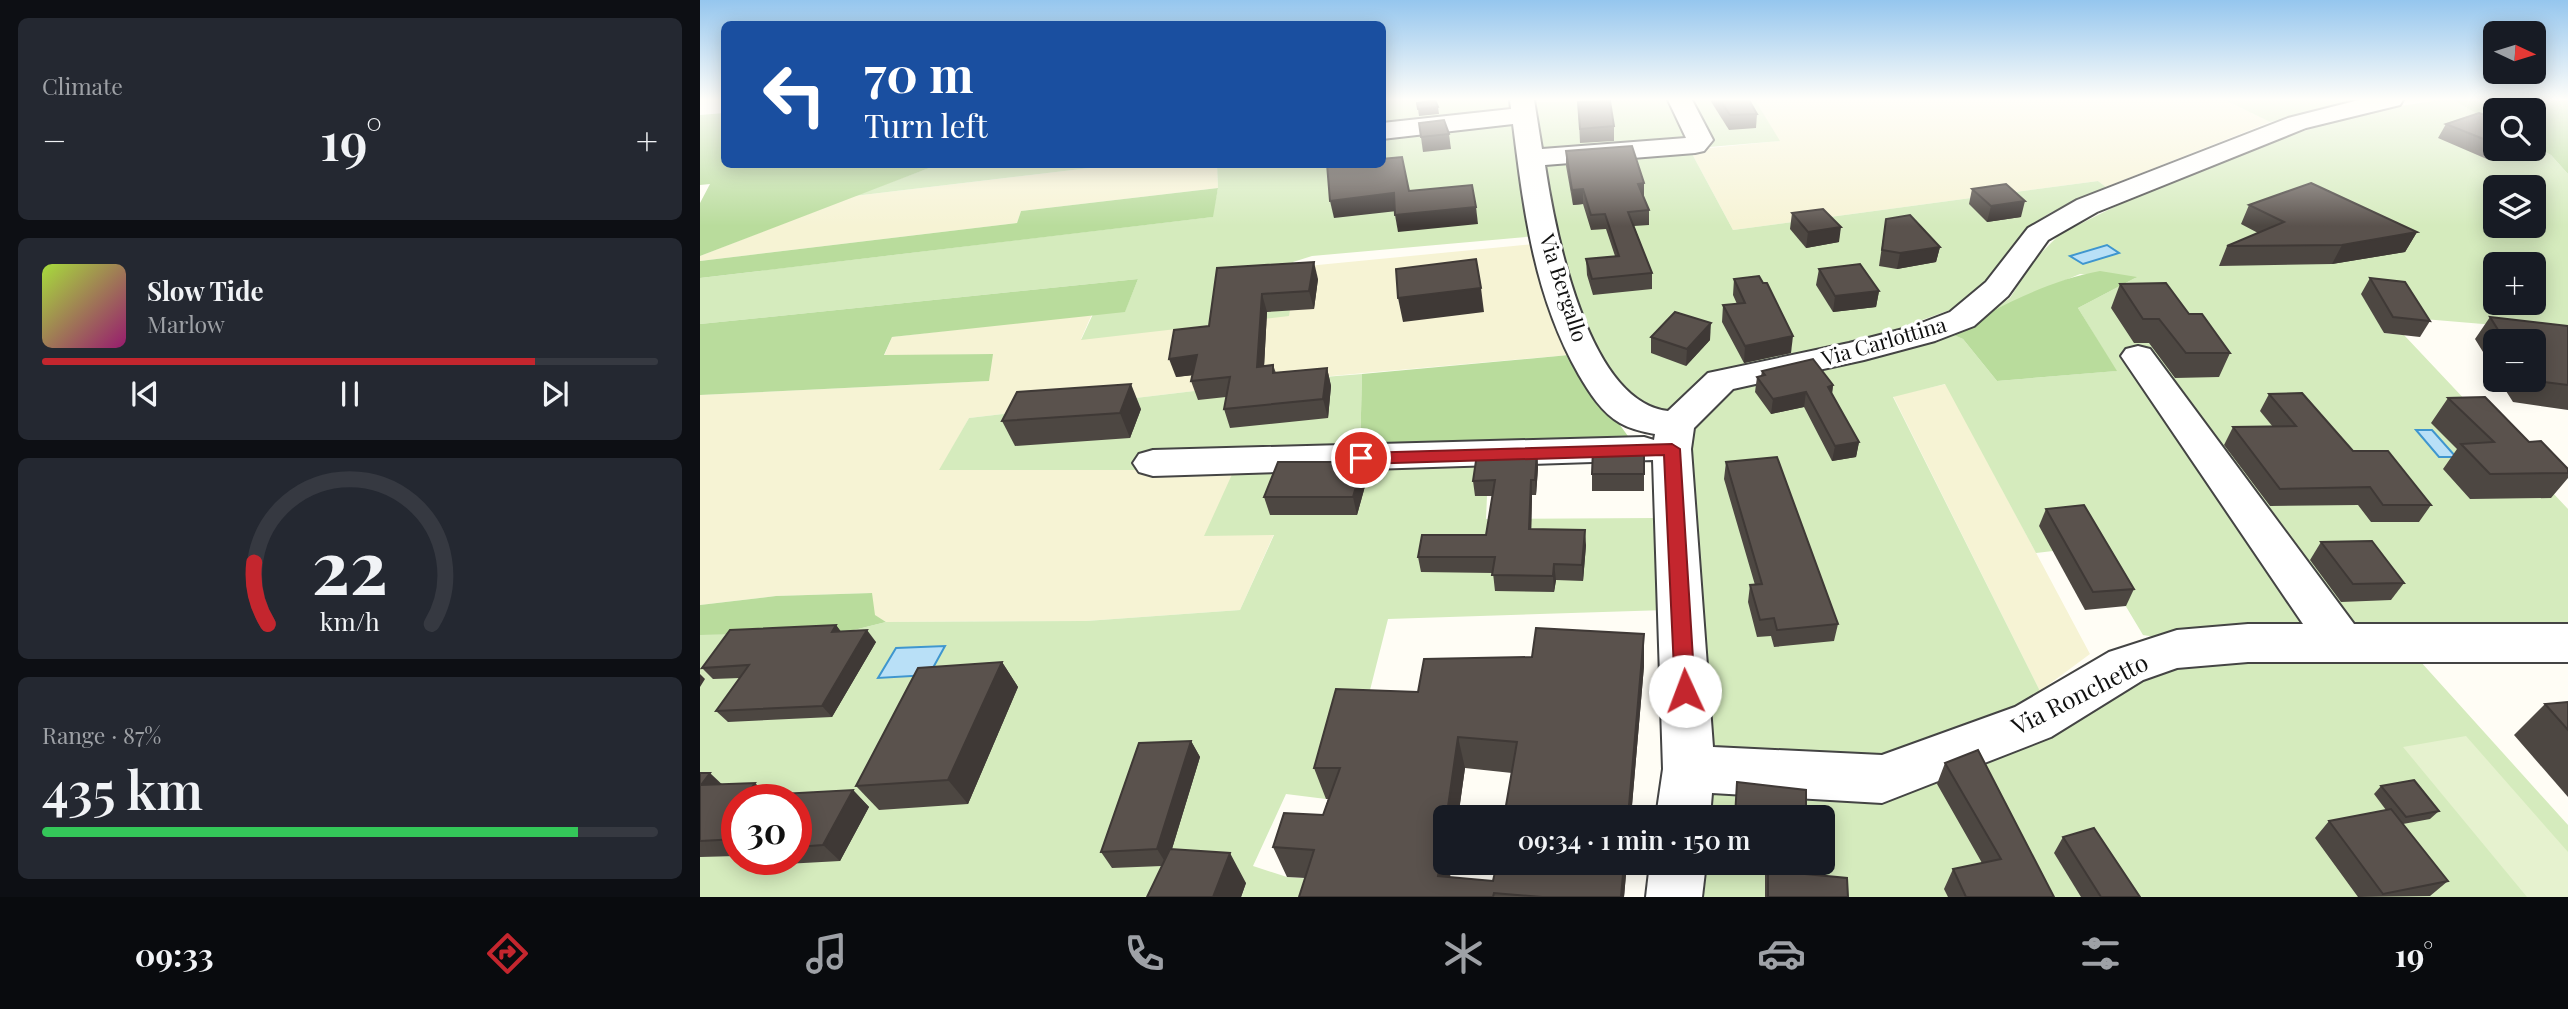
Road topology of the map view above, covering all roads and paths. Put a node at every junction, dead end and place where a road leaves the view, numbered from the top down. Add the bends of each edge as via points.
1 (1529, 142) edge
2 (1698, 142) edge
3 (2249, 142) edge
4 (1532, 158) junction
5 (2138, 356) dead end
6 (1674, 437) junction
7 (1153, 463) dead end
8 (2568, 643) edge
9 (2343, 645) junction
10 (1689, 769) junction
11 (1684, 805) edge
12 (1677, 875) edge
13 (1674, 897) edge

1 - 4 street, Via Bergallo
2 - 4 street
3 - 6 street, Via Carlottina via 2087,206 2038,234 1997,289 1962,319 1852,353 1721,381
4 - 6 street, Via Bergallo via 1544,239 1566,310 1593,373 1628,412
5 - 9 street
6 - 7 street
6 - 10 street
8 - 9 street, Via Ronchetto
9 - 10 street, Via Ronchetto via 2248,643 2177,649 2126,666 2033,722 1882,779
10 - 11 street
12 - 13 street

